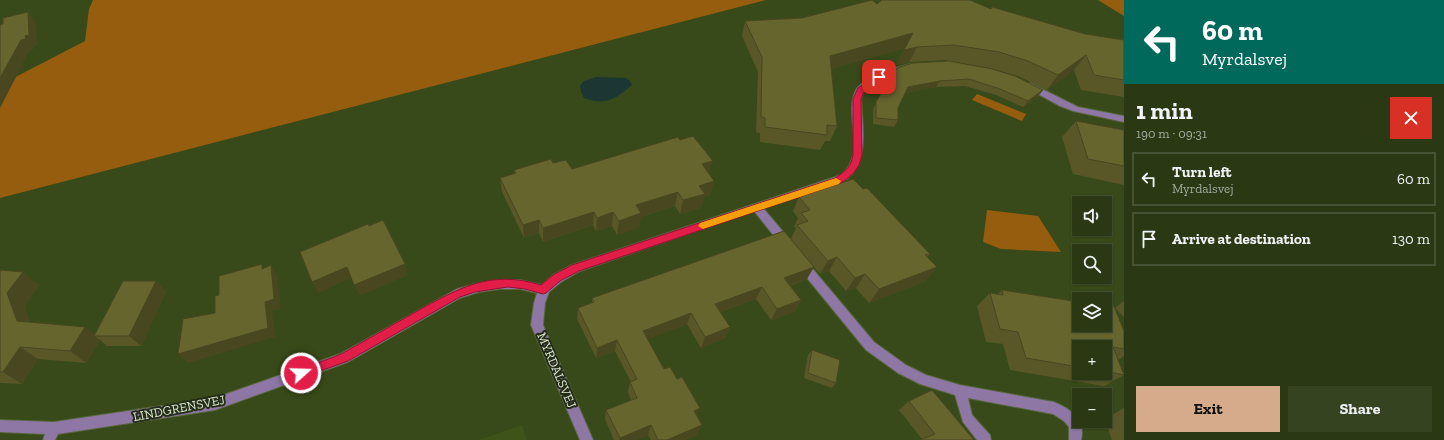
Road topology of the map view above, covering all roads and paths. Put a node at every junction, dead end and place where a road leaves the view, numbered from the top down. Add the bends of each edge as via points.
1 (922, 64) edge
2 (1020, 81) edge
3 (1124, 119) edge
4 (757, 208) junction
5 (543, 290) junction
6 (960, 392) junction
7 (0, 426) edge
8 (52, 434) edge
9 (587, 440) edge
10 (985, 440) edge
11 (1075, 440) edge

1 - 4 street via 893,70 860,90 857,99 858,155 851,172 838,181
2 - 3 street via 1076,109
4 - 5 street via 576,268 556,278
4 - 6 street via 870,346 902,369 924,380
5 - 8 street, LINDGRENSVEJ via 508,283 475,288 457,294 344,358 215,404
5 - 9 street, MYRDALSVEJ via 538,306 537,325
6 - 10 street via 967,418
6 - 11 street via 1062,411 1077,427
7 - 8 street, LINDGRENSVEJ

